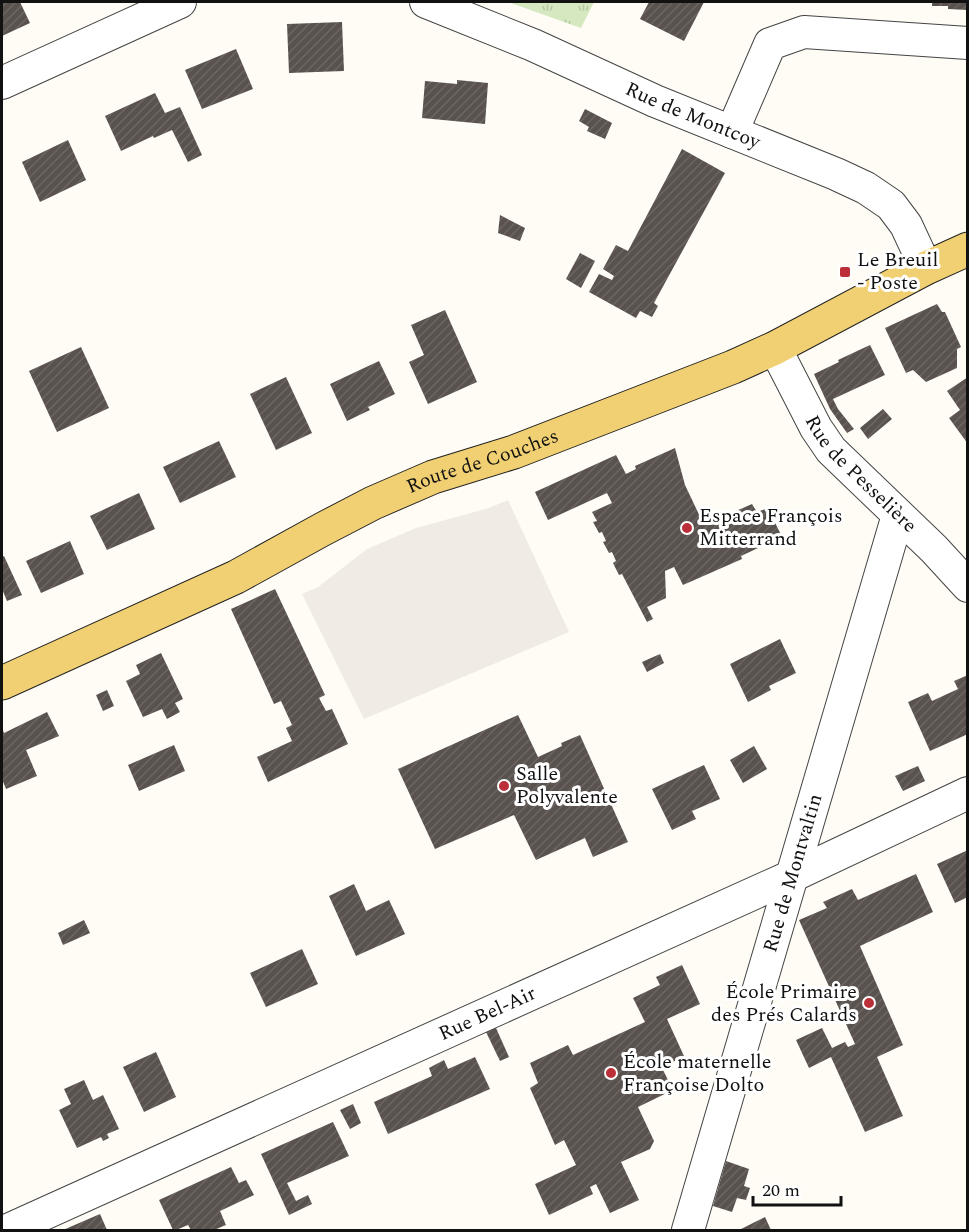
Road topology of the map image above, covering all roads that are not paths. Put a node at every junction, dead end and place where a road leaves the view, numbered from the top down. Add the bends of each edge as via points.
1 (180, 2) edge
2 (426, 2) edge
3 (968, 43) edge
4 (2, 83) edge
5 (732, 132) junction
6 (968, 249) edge
7 (926, 268) junction
8 (775, 348) junction
9 (898, 515) junction
10 (968, 586) edge
11 (2, 683) edge
12 (968, 793) edge
13 (792, 876) junction
14 (8, 1230) edge
15 (688, 1230) edge

1 - 4 street
2 - 5 street, Rue de Montcoy
3 - 5 street via 804,32 770,44
5 - 7 street, Rue de Montcoy via 836,174 891,205 906,225
6 - 7 main road, Route de Couches
7 - 8 main road, Route de Couches
8 - 9 street, Rue de Pesselière via 831,450
8 - 11 main road, Route de Couches via 514,452 434,477 373,503 236,576
9 - 10 street, Rue de Pesselière
9 - 13 street, Rue de Montvaltin
12 - 13 street, Rue Bel-Air
13 - 14 street, Rue Bel-Air
13 - 15 street, Rue de Montvaltin

